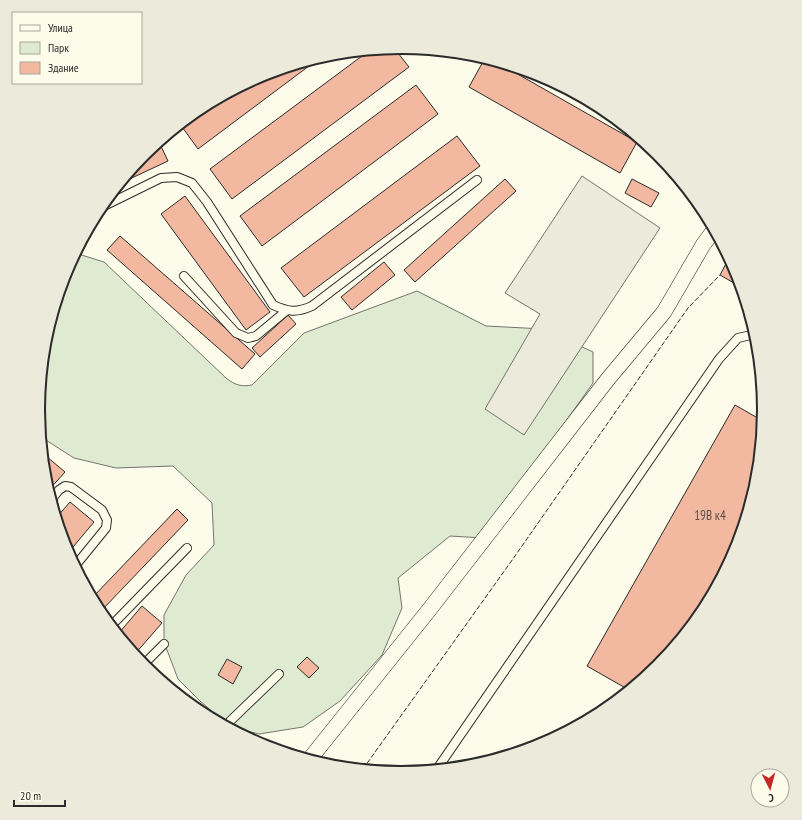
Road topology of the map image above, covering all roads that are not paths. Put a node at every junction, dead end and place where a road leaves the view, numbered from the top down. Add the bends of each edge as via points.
1 (477, 180) dead end
2 (112, 202) edge
3 (710, 235) edge
4 (184, 276) dead end
5 (286, 311) junction
6 (749, 335) edge
7 (55, 495) edge
8 (186, 548) dead end
9 (79, 561) edge
10 (115, 622) edge
11 (164, 644) dead end
12 (148, 660) edge
13 (279, 674) dead end
14 (230, 721) edge
15 (313, 755) edge
16 (441, 764) edge

1 - 5 lane via 312,306 300,311
2 - 5 lane via 161,178 176,177 192,183 273,305
3 - 15 street via 664,312 608,379
4 - 5 lane via 236,333 248,338 256,336
6 - 16 lane via 738,338 719,358
7 - 9 lane via 65,486 71,487 102,510 107,520 106,528
8 - 10 lane
11 - 12 lane
13 - 14 lane

